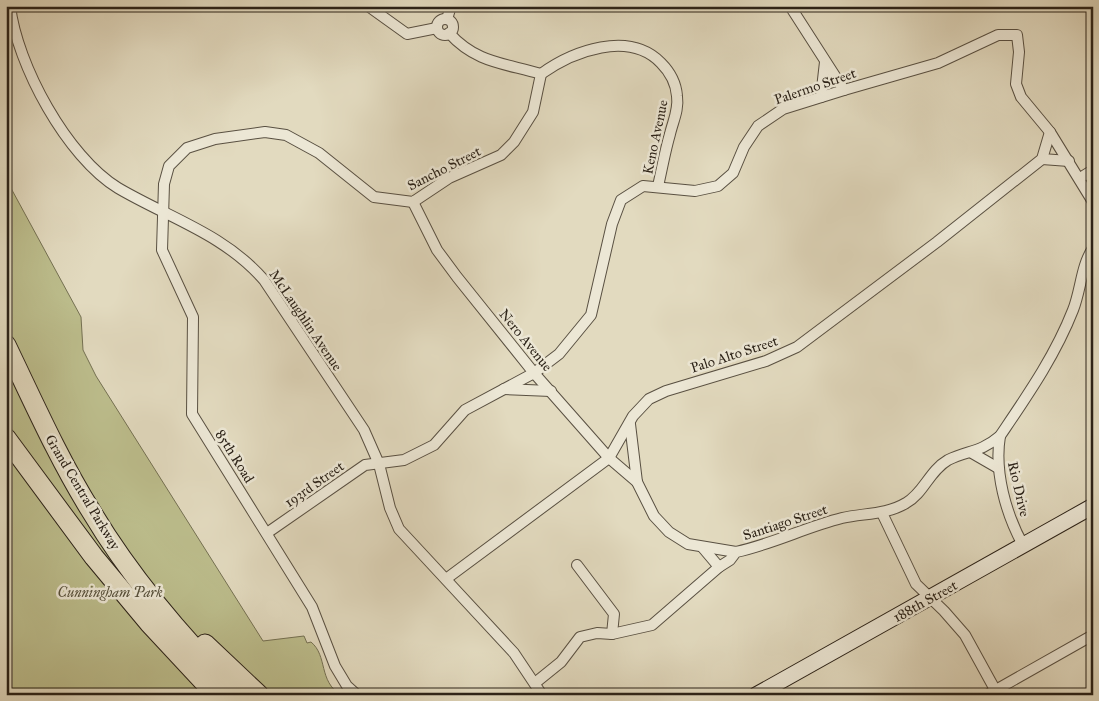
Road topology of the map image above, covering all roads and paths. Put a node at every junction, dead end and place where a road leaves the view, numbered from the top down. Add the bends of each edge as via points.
1 (10, 6) edge
2 (155, 6) edge
3 (162, 6) edge
4 (368, 6) edge
5 (451, 6) edge
6 (790, 6) edge
7 (447, 19) junction
8 (437, 28) junction
9 (449, 33) junction
10 (825, 62) junction
11 (541, 74) junction
12 (844, 90) junction
13 (821, 97) junction
14 (1050, 132) junction
15 (1042, 159) junction
16 (1069, 161) junction
17 (1093, 170) edge
18 (1080, 178) junction
19 (658, 186) junction
20 (413, 202) junction
21 (1093, 202) edge
22 (163, 210) junction
23 (1093, 248) edge
24 (6, 345) edge
25 (6, 366) edge
26 (534, 373) junction
27 (503, 389) junction
28 (551, 391) junction
29 (43, 424) junction
30 (630, 424) junction
31 (6, 426) edge
32 (1000, 436) junction
33 (6, 438) edge
34 (972, 453) junction
35 (609, 458) junction
36 (379, 464) junction
37 (998, 468) junction
38 (33, 475) junction
39 (637, 482) junction
40 (1093, 506) edge
41 (882, 513) junction
42 (268, 533) junction
43 (1023, 545) junction
44 (703, 548) junction
45 (736, 552) junction
46 (577, 564) dead end
47 (719, 567) junction
48 (446, 579) junction
49 (150, 596) junction
50 (931, 597) junction
51 (612, 634) junction
52 (1093, 635) edge
53 (535, 683) junction
54 (994, 693) edge
55 (541, 694) edge
56 (216, 695) edge
57 (239, 695) edge
58 (259, 695) edge
59 (357, 695) edge
60 (756, 695) edge

1 - 22 street, McLaughlin Avenue via 24,60 45,100 88,165 106,180
2 - 3 street
4 - 8 street via 407,34
5 - 7 street
6 - 10 street
7 - 8 street via 439,22
7 - 9 street via 452,25
8 - 9 street via 441,34
9 - 11 street via 480,58
10 - 12 street
10 - 13 street
11 - 19 street, Keno Avenue via 567,57 594,49 638,48 656,57 672,77 677,97 676,116
11 - 20 street, Sancho Street via 532,112 514,142 501,155 449,178
12 - 13 street, Palermo Street
12 - 14 street, Palermo Street via 938,63 998,34 1017,35 1016,84 1021,97
13 - 19 street, Palermo Street via 783,110 758,126 733,173 718,186 695,191
14 - 15 street
14 - 16 street
15 - 16 street
15 - 30 street, Palo Alto Street via 797,347 766,361 666,391 640,406
16 - 18 street
17 - 18 street
18 - 21 street
19 - 26 street, Palermo Street via 644,186 621,200 612,224 591,315 559,354
20 - 22 street, Sancho Street via 374,197 319,153 286,135 265,132 215,139 187,148 169,166 164,184
20 - 26 street, Nero Avenue via 437,250
22 - 36 street, McLaughlin Avenue via 224,244 264,280 361,425
22 - 42 street, 85th Road via 162,250 193,317 192,414
23 - 32 street, Santiago Street via 1074,309 1046,368
24 - 29 highway, Grand Central Parkway
25 - 29 highway
26 - 27 street, Palermo Street
26 - 28 street, Nero Avenue
27 - 28 street
27 - 36 street, Palermo Street via 466,410 434,445 404,460
28 - 35 street, Nero Avenue
29 - 49 highway, Grand Central Parkway via 92,512
30 - 35 street, Palo Alto Street
30 - 39 street, Nero Avenue
31 - 38 highway
32 - 34 street, Santiago Street
32 - 37 street, Rio Drive
33 - 38 highway, Grand Central Parkway
34 - 37 street
34 - 41 street, Santiago Street via 944,463 919,494
35 - 39 street, Nero Avenue
35 - 48 street, Palo Alto Street
36 - 42 street, 193rd Street via 365,465
36 - 48 street, McLaughlin Avenue via 396,523
37 - 43 street, Rio Drive via 1014,530
38 - 56 highway, Grand Central Parkway via 94,557 149,623
39 - 44 street, Nero Avenue via 654,516 669,532 688,544
40 - 43 street, 188th Street
41 - 45 street, Santiago Street via 835,520
41 - 50 street via 916,584
42 - 59 street, 85th Road via 312,607 334,666
43 - 50 street, 188th Street
44 - 45 street, Nero Avenue
44 - 47 street, Nero Avenue
45 - 47 street, Santiago Street
46 - 51 street via 614,614
47 - 51 street, Santiago Street via 652,625
48 - 53 street, McLaughlin Avenue via 514,653
49 - 57 highway, Grand Central Parkway
49 - 58 highway
50 - 54 street via 965,635
50 - 60 street, 188th Street
51 - 53 street, Santiago Street via 597,633 580,638 561,662
52 - 54 street
53 - 55 street, McLaughlin Avenue

